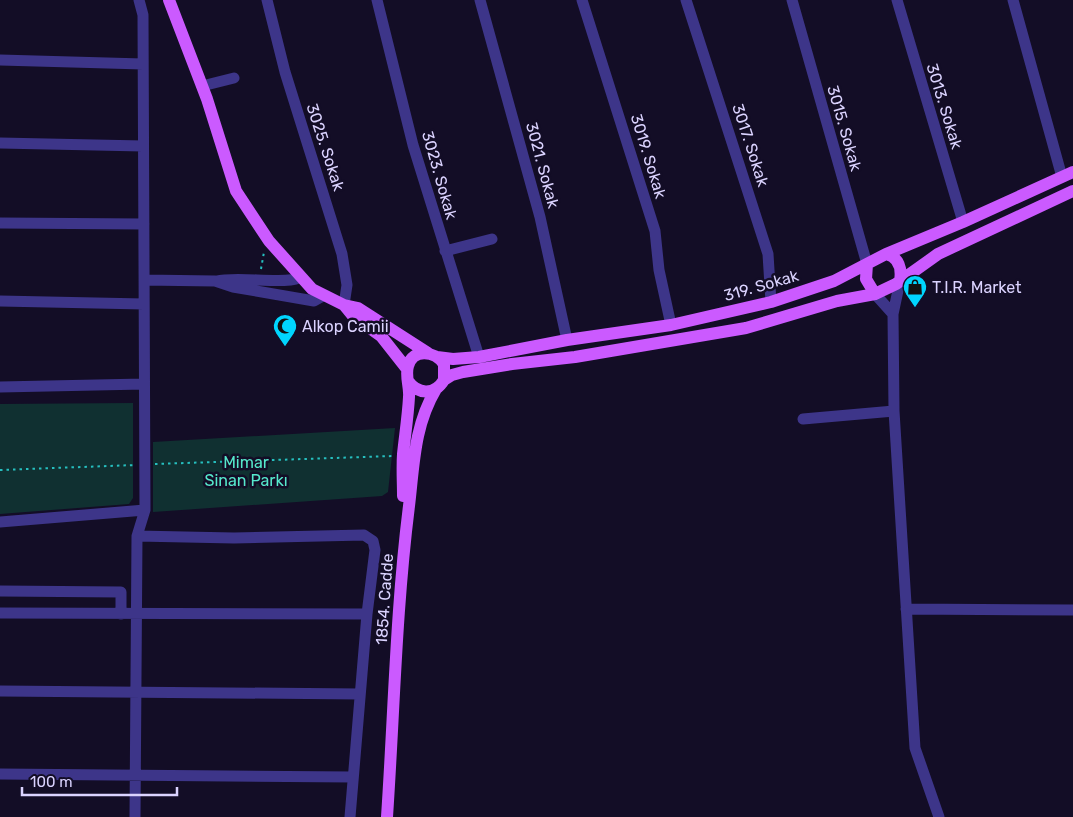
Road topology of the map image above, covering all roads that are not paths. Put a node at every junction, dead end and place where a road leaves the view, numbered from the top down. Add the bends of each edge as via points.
1 (139, 0) edge
2 (169, 0) edge
3 (267, 0) edge
4 (377, 0) edge
5 (480, 0) edge
6 (582, 0) edge
7 (686, 0) edge
8 (792, 0) edge
9 (896, 0) edge
10 (1013, 0) edge
11 (0, 60) edge
12 (143, 64) junction
13 (234, 78) dead end
14 (202, 86) junction
15 (0, 143) edge
16 (143, 146) junction
17 (1068, 174) edge
18 (1073, 191) edge
19 (963, 222) junction
20 (0, 224) edge
21 (144, 224) junction
22 (492, 239) dead end
23 (445, 251) junction
24 (886, 254) junction
25 (867, 264) junction
26 (300, 277) junction
27 (264, 278) junction
28 (144, 280) junction
29 (215, 281) junction
30 (900, 281) junction
31 (269, 292) junction
32 (875, 294) junction
33 (323, 296) junction
34 (0, 301) edge
35 (771, 302) junction
36 (144, 304) junction
37 (344, 306) junction
38 (893, 314) junction
39 (671, 326) junction
40 (568, 340) junction
41 (433, 355) junction
42 (479, 357) junction
43 (408, 375) junction
44 (144, 384) junction
45 (440, 385) junction
46 (0, 388) edge
47 (894, 411) junction
48 (803, 419) dead end
49 (145, 510) junction
50 (0, 522) edge
51 (406, 531) junction
52 (137, 536) junction
53 (0, 590) edge
54 (906, 609) junction
55 (1073, 610) edge
56 (0, 614) edge
57 (121, 614) junction
58 (136, 614) junction
59 (367, 614) junction
60 (0, 692) edge
61 (136, 694) junction
62 (360, 694) junction
63 (0, 774) edge
64 (136, 774) junction
65 (353, 777) junction
66 (136, 817) edge
67 (350, 817) edge
68 (387, 817) edge
69 (939, 817) edge

1 - 12 street via 143,15
2 - 14 main road
3 - 37 street, 3025. Sokak via 285,72 342,254 347,285
4 - 23 street, 3023. Sokak via 413,145
5 - 40 street, 3021. Sokak via 540,216
6 - 39 street, 3019. Sokak via 655,230 659,270
7 - 35 street, 3017. Sokak via 768,254
8 - 25 street, 3015. Sokak
9 - 19 street, 3013. Sokak
10 - 17 street
11 - 12 street
12 - 16 street
13 - 14 street
14 - 26 main road via 236,191 269,241
15 - 16 street
16 - 21 street
17 - 19 main road, 319. Sokak
18 - 30 main road via 938,254
19 - 24 main road, 319. Sokak
20 - 21 street
21 - 28 street
22 - 23 street
23 - 42 street, 3023. Sokak
24 - 25 main road, 319. Sokak
24 - 30 main road via 898,262
25 - 32 main road via 866,281
25 - 35 main road, 319. Sokak via 834,281
26 - 27 street via 291,281
26 - 33 main road
27 - 29 street
27 - 31 street via 264,286
28 - 29 street
28 - 36 street
29 - 31 street
30 - 32 main road
30 - 38 street
31 - 33 street via 314,301
32 - 38 street
32 - 45 main road via 837,301 746,328 463,372 452,375
33 - 37 main road
34 - 36 street
35 - 39 main road, 319. Sokak
36 - 44 street
37 - 41 main road via 358,308
37 - 43 main road via 381,336
38 - 47 street
39 - 40 main road, 319. Sokak
40 - 42 main road, 319. Sokak
41 - 42 main road, 319. Sokak
41 - 43 main road via 422,353 412,359
41 - 45 main road via 445,370
43 - 45 main road via 418,390 430,391
43 - 51 main road via 409,400 403,456
44 - 46 street
44 - 49 street
45 - 51 main road, 1854. Cadde via 420,423
47 - 48 street
47 - 54 street
49 - 50 street
49 - 52 street
51 - 68 main road, 1854. Cadde
52 - 58 street
52 - 59 street via 364,535 373,541 375,550
53 - 57 street via 121,592
54 - 55 street
54 - 69 street via 915,748
56 - 57 street
57 - 58 street
58 - 59 street
58 - 61 street
59 - 62 street
60 - 61 street
61 - 62 street
61 - 64 street
62 - 65 street
63 - 64 street
64 - 65 street
64 - 66 street
65 - 67 street

